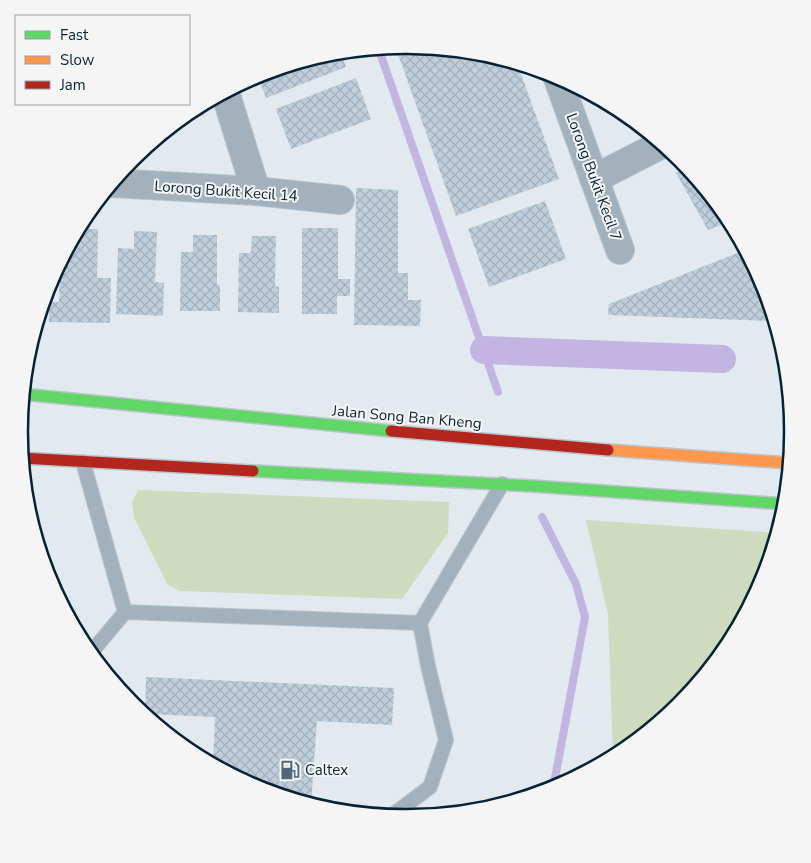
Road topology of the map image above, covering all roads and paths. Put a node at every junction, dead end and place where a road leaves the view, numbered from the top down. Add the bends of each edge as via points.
1 (561, 87) edge
2 (227, 98) edge
3 (655, 147) edge
4 (594, 180) junction
5 (120, 183) edge
6 (256, 191) junction
7 (340, 200) dead end
8 (620, 250) dead end
9 (29, 395) edge
10 (28, 458) edge
11 (83, 462) junction
12 (782, 463) edge
13 (502, 484) junction
14 (776, 503) edge
15 (125, 612) junction
16 (420, 623) junction
17 (95, 648) edge
18 (401, 809) edge

1 - 4 street, Lorong Bukit Kecil 7
2 - 6 street
3 - 4 street
4 - 8 street, Lorong Bukit Kecil 7
5 - 6 street, Lorong Bukit Kecil 14
6 - 7 street, Lorong Bukit Kecil 14
9 - 12 main road, Jalan Song Ban Kheng via 660,455
10 - 11 main road
11 - 13 main road
11 - 15 lane
13 - 14 main road
13 - 16 lane
15 - 16 lane
15 - 17 lane
16 - 18 lane via 446,740 430,787

